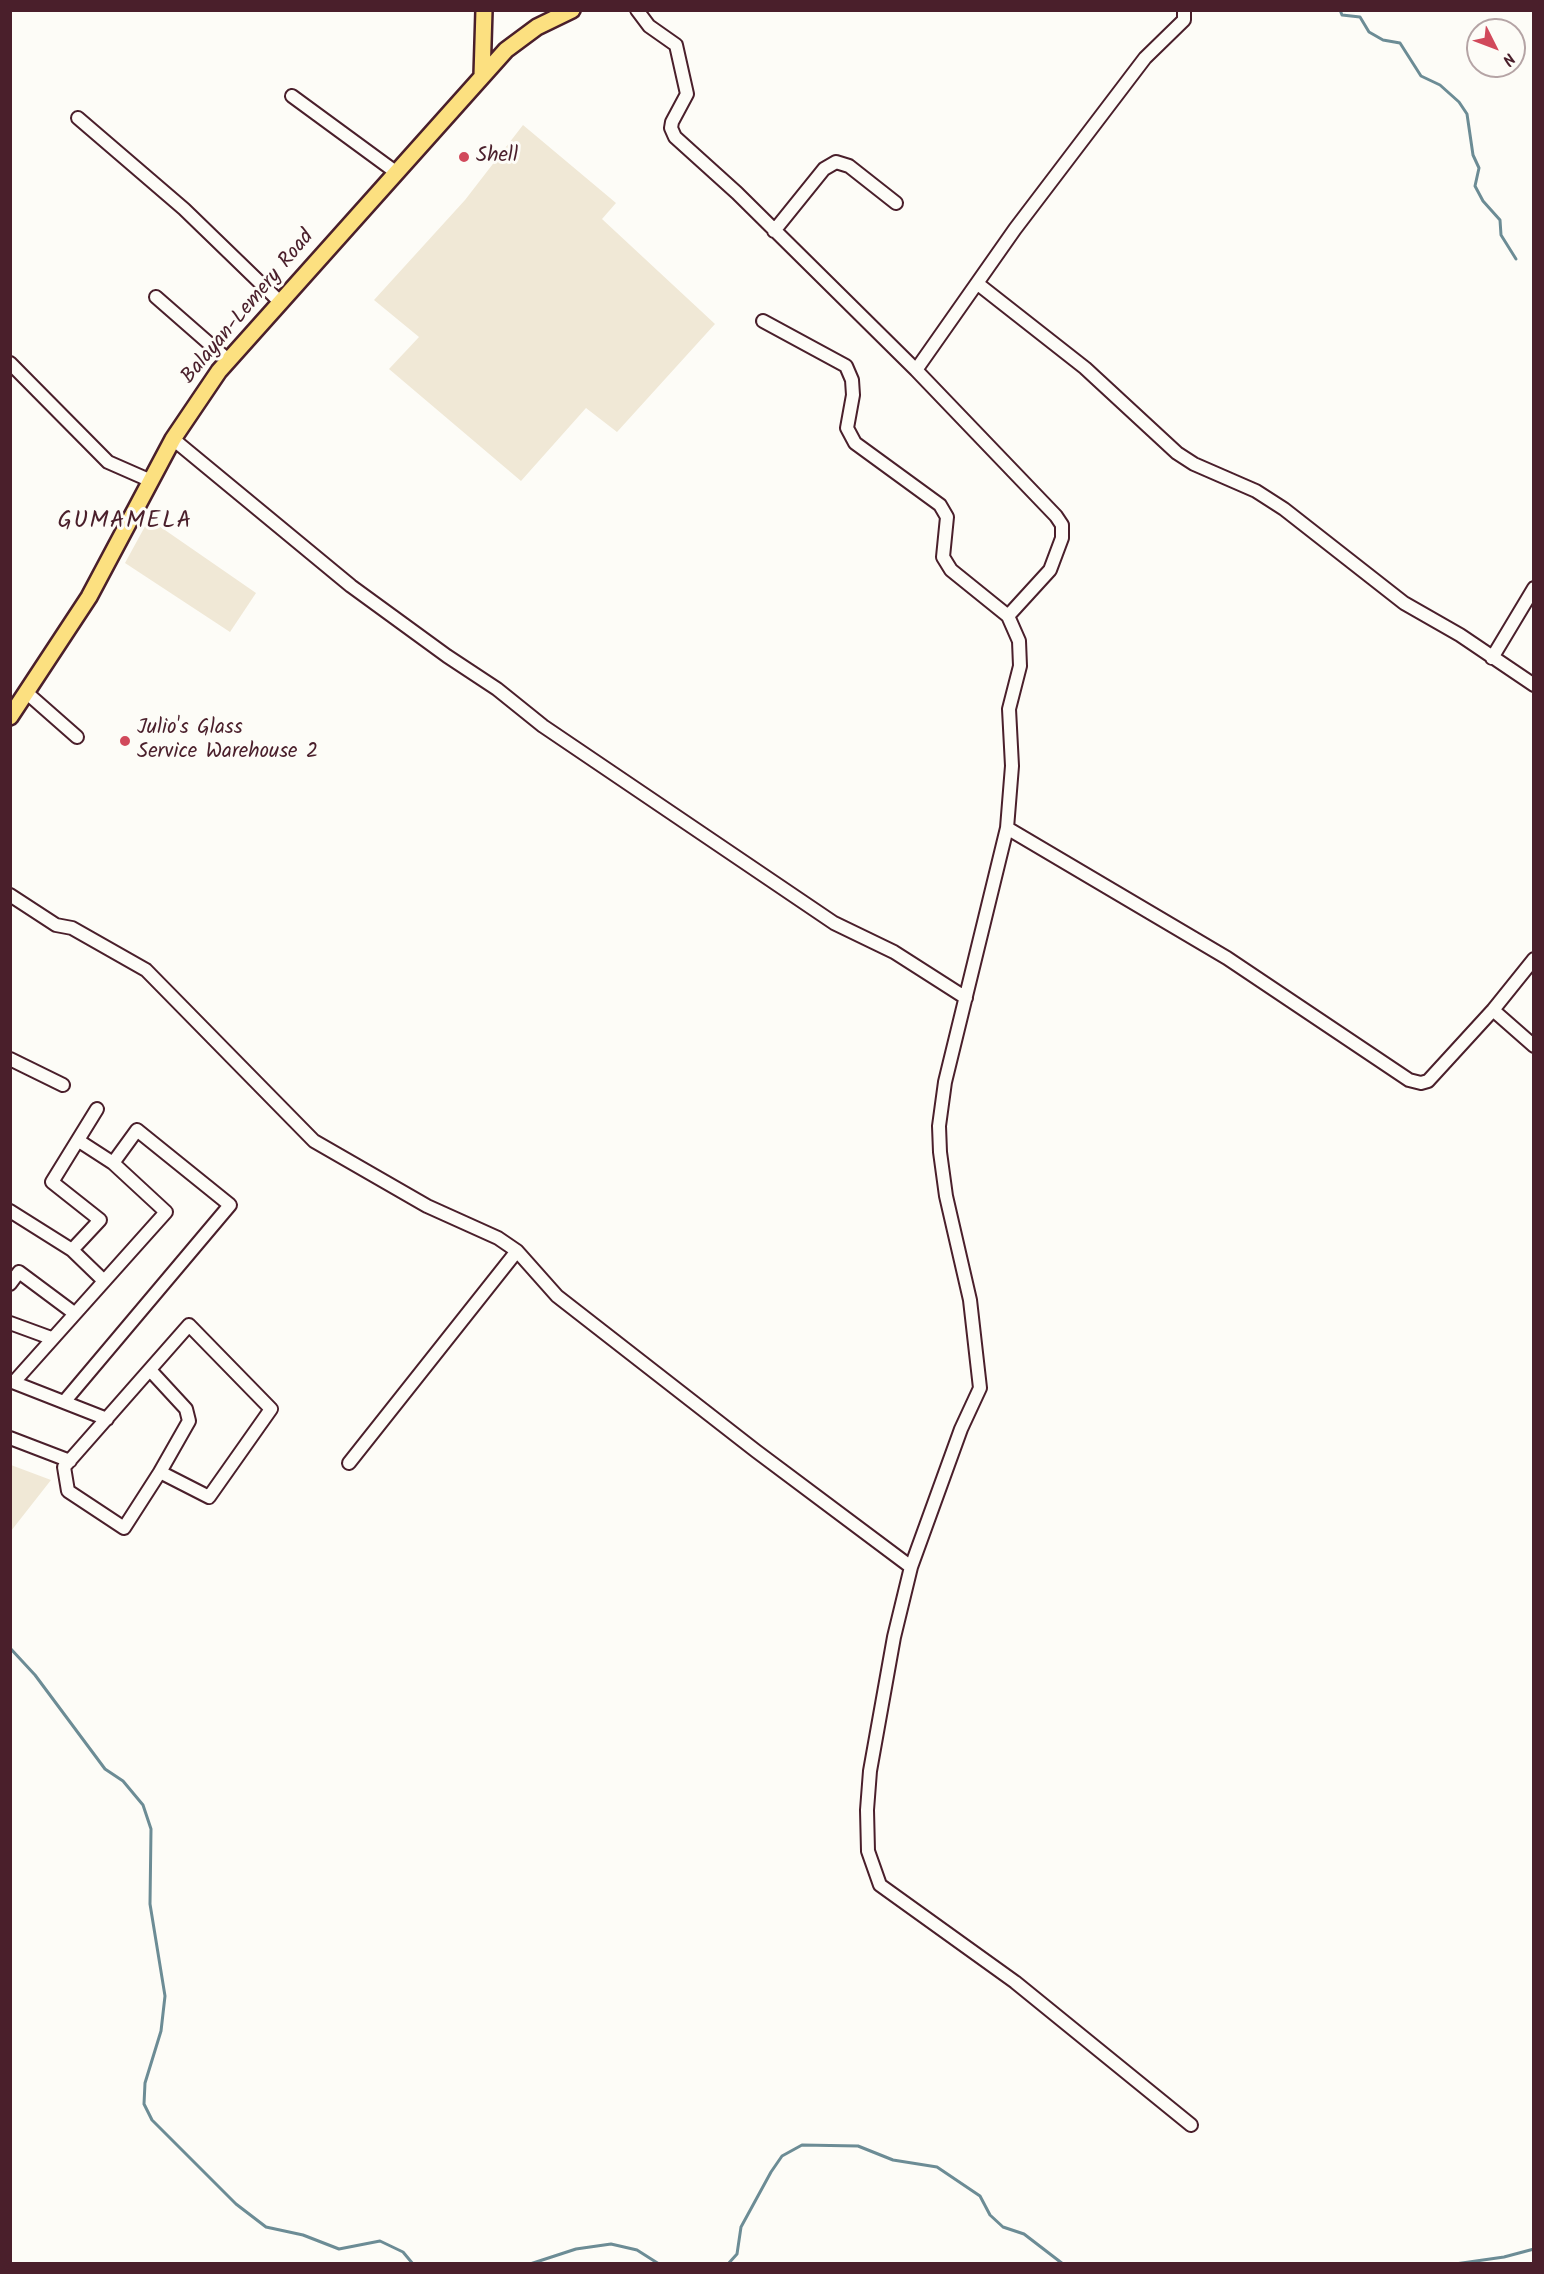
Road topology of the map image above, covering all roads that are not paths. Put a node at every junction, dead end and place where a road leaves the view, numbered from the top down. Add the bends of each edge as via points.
1 (483, 10) edge
2 (572, 10) edge
3 (637, 10) edge
4 (1184, 10) edge
5 (482, 76) junction
6 (292, 96) dead end
7 (78, 118) dead end
8 (397, 173) junction
9 (896, 203) dead end
10 (774, 231) junction
11 (978, 284) junction
12 (156, 297) dead end
13 (279, 301) junction
14 (764, 321) dead end
15 (228, 360) junction
16 (10, 363) edge
17 (916, 370) junction
18 (173, 439) junction
19 (149, 480) junction
20 (1533, 588) edge
21 (1008, 616) junction
22 (1492, 657) junction
23 (1533, 685) edge
24 (27, 693) junction
25 (10, 717) edge
26 (77, 737) dead end
27 (1007, 828) junction
28 (10, 895) edge
29 (1533, 959) edge
30 (966, 998) junction
31 (1493, 1010) junction
32 (1533, 1046) edge
33 (10, 1059) edge
34 (63, 1085) dead end
35 (97, 1109) dead end
36 (79, 1141) junction
37 (113, 1163) junction
38 (10, 1211) edge
39 (72, 1250) junction
40 (516, 1251) junction
41 (103, 1280) junction
42 (10, 1284) edge
43 (74, 1313) junction
44 (10, 1323) edge
45 (51, 1338) junction
46 (150, 1370) junction
47 (12, 1381) edge
48 (64, 1402) junction
49 (107, 1419) junction
50 (10, 1438) edge
51 (70, 1461) junction
52 (349, 1463) dead end
53 (160, 1472) junction
54 (911, 1566) junction
55 (1191, 2125) dead end

1 - 5 main road
2 - 5 main road, Balayan-Lemery Road via 524,36
3 - 10 street via 649,26 676,45 687,94 672,122 675,137
4 - 11 street via 1184,21 1145,58
5 - 8 main road, Balayan-Lemery Road
6 - 8 street
7 - 13 street via 184,209
8 - 13 main road, Balayan-Lemery Road
9 - 10 street via 849,166 836,162 824,169
10 - 17 street
11 - 17 street
11 - 22 street via 1085,368 1177,453 1256,491 1404,603
12 - 15 street
13 - 15 main road, Balayan-Lemery Road
14 - 21 street via 846,366 853,395 847,428 855,444 940,505 947,517 943,557 951,570
15 - 18 main road, Balayan-Lemery Road
16 - 19 street via 108,462
17 - 21 street via 1062,525 1062,538 1050,570
18 - 19 main road, Balayan-Lemery Road
18 - 30 street via 351,586 497,688 543,726 834,923 894,952
19 - 24 main road, Balayan-Lemery Road via 89,597
20 - 22 street
21 - 27 street via 1019,641 1020,666 1009,709 1012,766
22 - 23 street
24 - 25 main road, Balayan-Lemery Road
24 - 26 street
27 - 30 street
27 - 31 street via 1227,958 1409,1080 1428,1081
28 - 40 street via 56,925 72,928 146,970 314,1142
29 - 31 street
30 - 54 street via 945,1082 940,1152 970,1300 980,1388
31 - 32 street
33 - 34 street
35 - 36 street
36 - 37 street
36 - 39 street via 52,1182 100,1220
37 - 41 street via 166,1212
37 - 48 street via 137,1130 230,1205
38 - 39 street
39 - 41 street
40 - 52 street
40 - 54 street via 557,1296
41 - 43 street
42 - 43 street via 19,1272
43 - 45 street
44 - 45 street
45 - 47 street
46 - 49 street
46 - 53 street via 186,1408 189,1421
46 - 53 street via 189,1325 271,1409 208,1497
47 - 48 street
48 - 49 street
49 - 51 street
50 - 51 street
51 - 53 street via 64,1467 68,1491 124,1528
54 - 55 street via 870,1771 868,1851 880,1885 1015,1983

